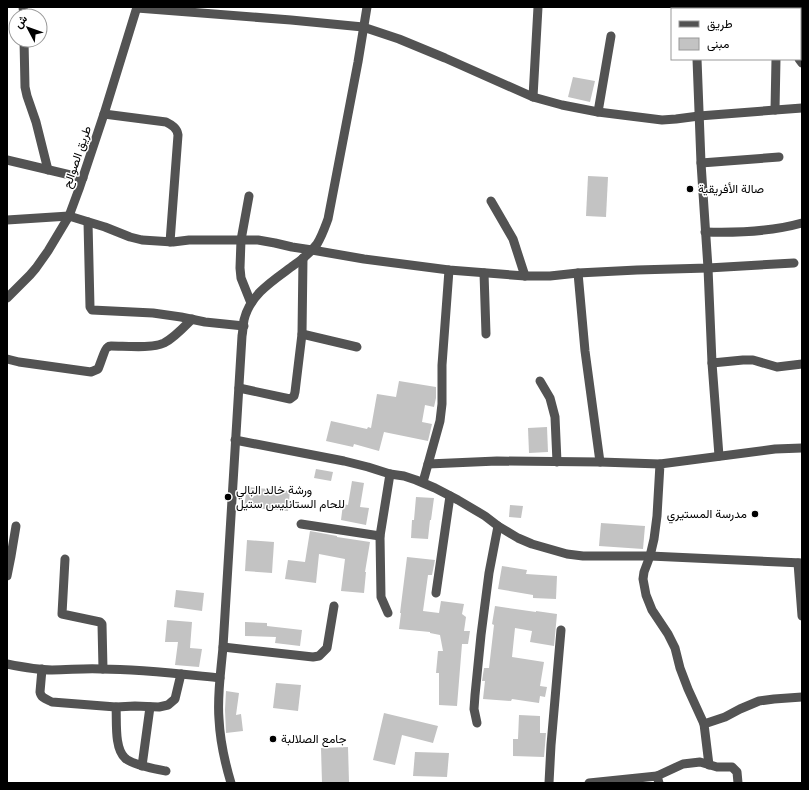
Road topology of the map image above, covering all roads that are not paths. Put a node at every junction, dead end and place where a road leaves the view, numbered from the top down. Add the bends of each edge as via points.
1 (137, 7) edge
2 (367, 7) edge
3 (538, 7) edge
4 (363, 27) junction
5 (611, 36) dead end
6 (24, 48) edge
7 (697, 60) edge
8 (776, 60) edge
9 (533, 97) junction
10 (802, 108) edge
11 (775, 110) junction
12 (598, 112) junction
13 (104, 114) junction
14 (699, 116) junction
15 (779, 157) dead end
16 (7, 160) edge
17 (701, 163) junction
18 (48, 170) junction
19 (83, 178) junction
20 (249, 196) dead end
21 (491, 200) dead end
22 (69, 216) junction
23 (7, 220) edge
24 (88, 222) junction
25 (802, 223) edge
26 (705, 232) junction
27 (241, 240) junction
28 (170, 242) junction
29 (312, 250) junction
30 (303, 258) junction
31 (794, 263) dead end
32 (708, 268) junction
33 (449, 270) junction
34 (484, 273) junction
35 (578, 273) junction
36 (525, 276) junction
37 (7, 298) edge
38 (251, 303) junction
39 (192, 320) junction
40 (244, 326) junction
41 (302, 334) junction
42 (486, 334) dead end
43 (357, 347) dead end
44 (7, 359) edge
45 (712, 363) junction
46 (802, 364) edge
47 (540, 381) dead end
48 (238, 388) junction
49 (235, 440) junction
50 (802, 448) edge
51 (719, 456) junction
52 (558, 462) junction
53 (600, 462) junction
54 (428, 464) junction
55 (660, 464) junction
56 (390, 474) junction
57 (423, 482) junction
58 (450, 496) junction
59 (301, 524) dead end
60 (16, 526) dead end
61 (498, 526) junction
62 (380, 536) junction
63 (650, 556) junction
64 (65, 559) dead end
65 (800, 563) edge
66 (7, 576) edge
67 (436, 593) dead end
68 (334, 606) dead end
69 (388, 613) dead end
70 (802, 616) edge
71 (561, 630) dead end
72 (223, 647) junction
73 (7, 664) edge
74 (42, 669) junction
75 (103, 669) junction
76 (181, 674) junction
77 (220, 678) junction
78 (802, 697) edge
79 (116, 707) junction
80 (150, 707) junction
81 (477, 723) dead end
82 (704, 724) junction
83 (709, 765) junction
84 (142, 766) junction
85 (166, 771) dead end
86 (658, 780) edge
87 (231, 783) edge
88 (549, 783) edge
89 (589, 783) edge
90 (738, 783) edge

1 - 4 street
1 - 13 street, طريق الصوالح
2 - 4 street
3 - 9 street
4 - 9 street via 399,39
4 - 29 street via 328,219
5 - 12 street
6 - 18 street via 25,87
7 - 14 street
8 - 11 street
9 - 12 street
10 - 11 street
11 - 14 street
12 - 14 street via 662,120
13 - 19 street, طريق الصوالح
13 - 28 street via 166,122 177,130
14 - 17 street
15 - 17 street
16 - 18 street
17 - 26 street
18 - 19 street
19 - 22 street, طريق الصوالح
20 - 27 street
21 - 36 street via 513,239
22 - 23 street
22 - 24 street
22 - 37 street, طريق الصوالح via 30,276
24 - 28 street via 142,240
24 - 39 street via 91,309 153,313
25 - 26 street via 774,229 731,233
26 - 32 street
27 - 28 street
27 - 29 street via 258,240
27 - 38 street via 241,278
29 - 30 street
29 - 33 street
30 - 38 street via 270,282
30 - 41 street
31 - 32 street
32 - 35 street
32 - 45 street
33 - 34 street
33 - 54 street via 440,421
34 - 36 street
34 - 42 street
35 - 36 street
35 - 53 street
38 - 40 street
39 - 40 street
39 - 44 street via 163,344 108,347 98,369 91,372
40 - 48 street
41 - 43 street
41 - 48 street via 294,396 290,399
45 - 46 street via 753,360 777,367
45 - 51 street
47 - 52 street via 550,398 555,417
48 - 49 street
49 - 56 street via 344,461
49 - 72 street
50 - 51 street
51 - 55 street
52 - 53 street
52 - 54 street
53 - 55 street
54 - 57 street
55 - 63 street via 657,516
56 - 57 street
56 - 62 street
57 - 58 street
58 - 61 street
58 - 67 street
59 - 62 street
60 - 66 street
61 - 63 street via 532,544 567,554
61 - 81 street via 489,573 474,695
62 - 69 street via 381,596
63 - 65 street
63 - 82 street via 643,579 646,596 668,634
64 - 75 street via 62,614 102,624
65 - 70 street
68 - 72 street via 327,648 319,656 313,658
71 - 88 street
72 - 77 street
73 - 74 street
74 - 75 street
74 - 79 street via 40,692 44,698 52,702
75 - 76 street
76 - 77 street
76 - 80 street via 175,699 168,705
77 - 87 street via 218,719
78 - 82 street via 759,702
79 - 80 street
79 - 84 street via 118,744 121,752 125,759
80 - 84 street
82 - 83 street
83 - 86 street via 700,762 683,764
83 - 90 street via 735,769
84 - 85 street
86 - 89 street

